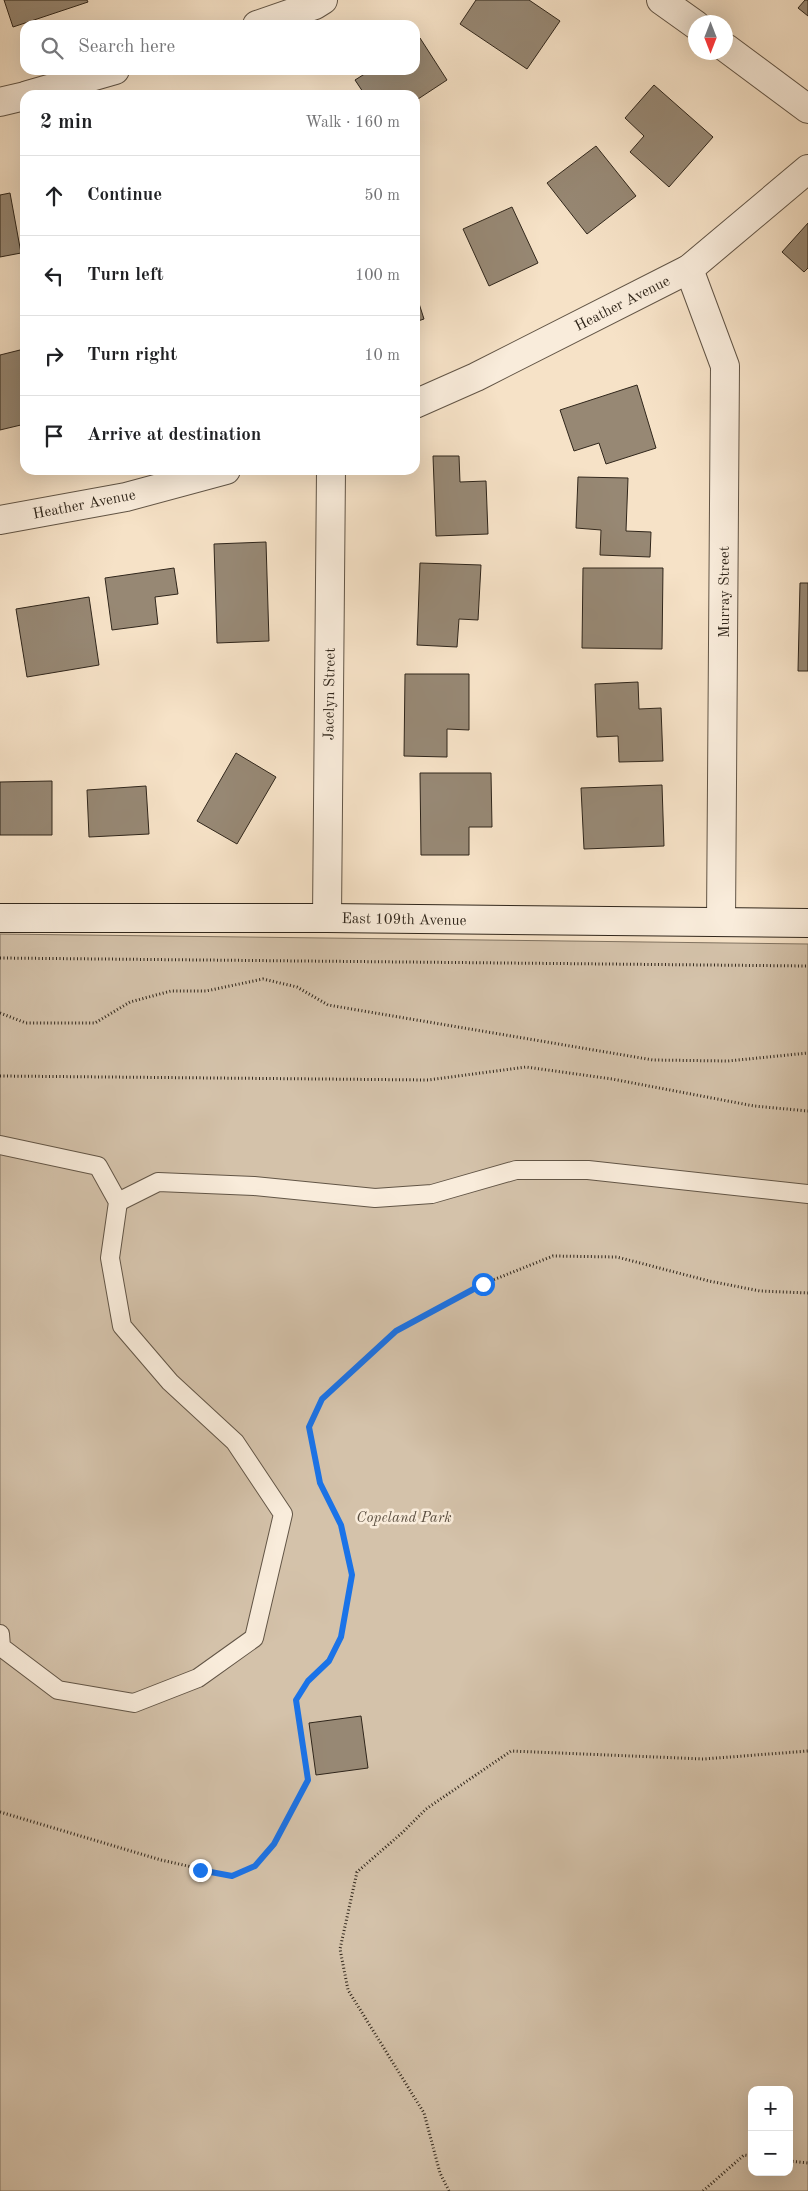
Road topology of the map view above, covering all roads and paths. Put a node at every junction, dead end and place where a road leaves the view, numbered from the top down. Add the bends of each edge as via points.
1 (323, 0) edge
2 (661, 0) edge
3 (272, 20) edge
4 (688, 20) edge
5 (733, 53) edge
6 (97, 75) edge
7 (44, 90) edge
8 (20, 97) edge
9 (0, 102) edge
10 (808, 109) edge
11 (808, 169) edge
12 (689, 269) junction
13 (420, 402) edge
14 (207, 475) edge
15 (331, 475) edge
16 (0, 520) edge
17 (0, 918) edge
18 (327, 918) junction
19 (721, 922) junction
20 (808, 923) edge
21 (0, 958) edge
22 (808, 966) edge
23 (0, 1014) edge
24 (808, 1054) edge
25 (0, 1076) edge
26 (808, 1111) edge
27 (0, 1145) edge
28 (808, 1194) edge
29 (118, 1202) junction
30 (808, 1293) edge
31 (0, 1634) edge
32 (808, 1751) edge
33 (0, 1812) edge
34 (748, 2156) edge
35 (793, 2161) edge
36 (808, 2163) edge
37 (449, 2191) edge
38 (703, 2191) edge

1 - 3 street
2 - 4 street
5 - 10 street
6 - 7 street
8 - 9 street
11 - 12 street, Heather Avenue
12 - 13 street, Heather Avenue via 476,377
12 - 19 street, Murray Street via 725,366
14 - 16 street, Heather Avenue via 126,497
15 - 18 street, Jacelyn Street
17 - 18 street, East 109th Avenue
18 - 19 street, East 109th Avenue
19 - 20 street, East 109th Avenue
21 - 22 path
23 - 24 path via 26,1023 95,1023 130,1002 171,991 206,991 263,979 296,987 328,1005 653,1060 728,1061
25 - 26 path via 428,1080 526,1067 612,1079 754,1106
27 - 29 lane via 98,1166
28 - 29 lane via 588,1170 516,1170 432,1194 375,1198 254,1186 158,1182
29 - 31 lane via 110,1258 122,1326 170,1382 235,1442 283,1514 254,1638 198,1678 134,1702 58,1690 1,1646
30 - 33 path via 760,1291 617,1257 553,1256 483,1284 396,1331 322,1399 309,1427 320,1483 341,1525 352,1575 341,1637 329,1661 308,1681 296,1700 308,1780 274,1844 255,1866 232,1876 169,1862
32 - 37 path via 704,1758 511,1751 426,1809 357,1872 340,1949 348,1990 424,2113 440,2173
34 - 38 path via 744,2155
35 - 36 path

